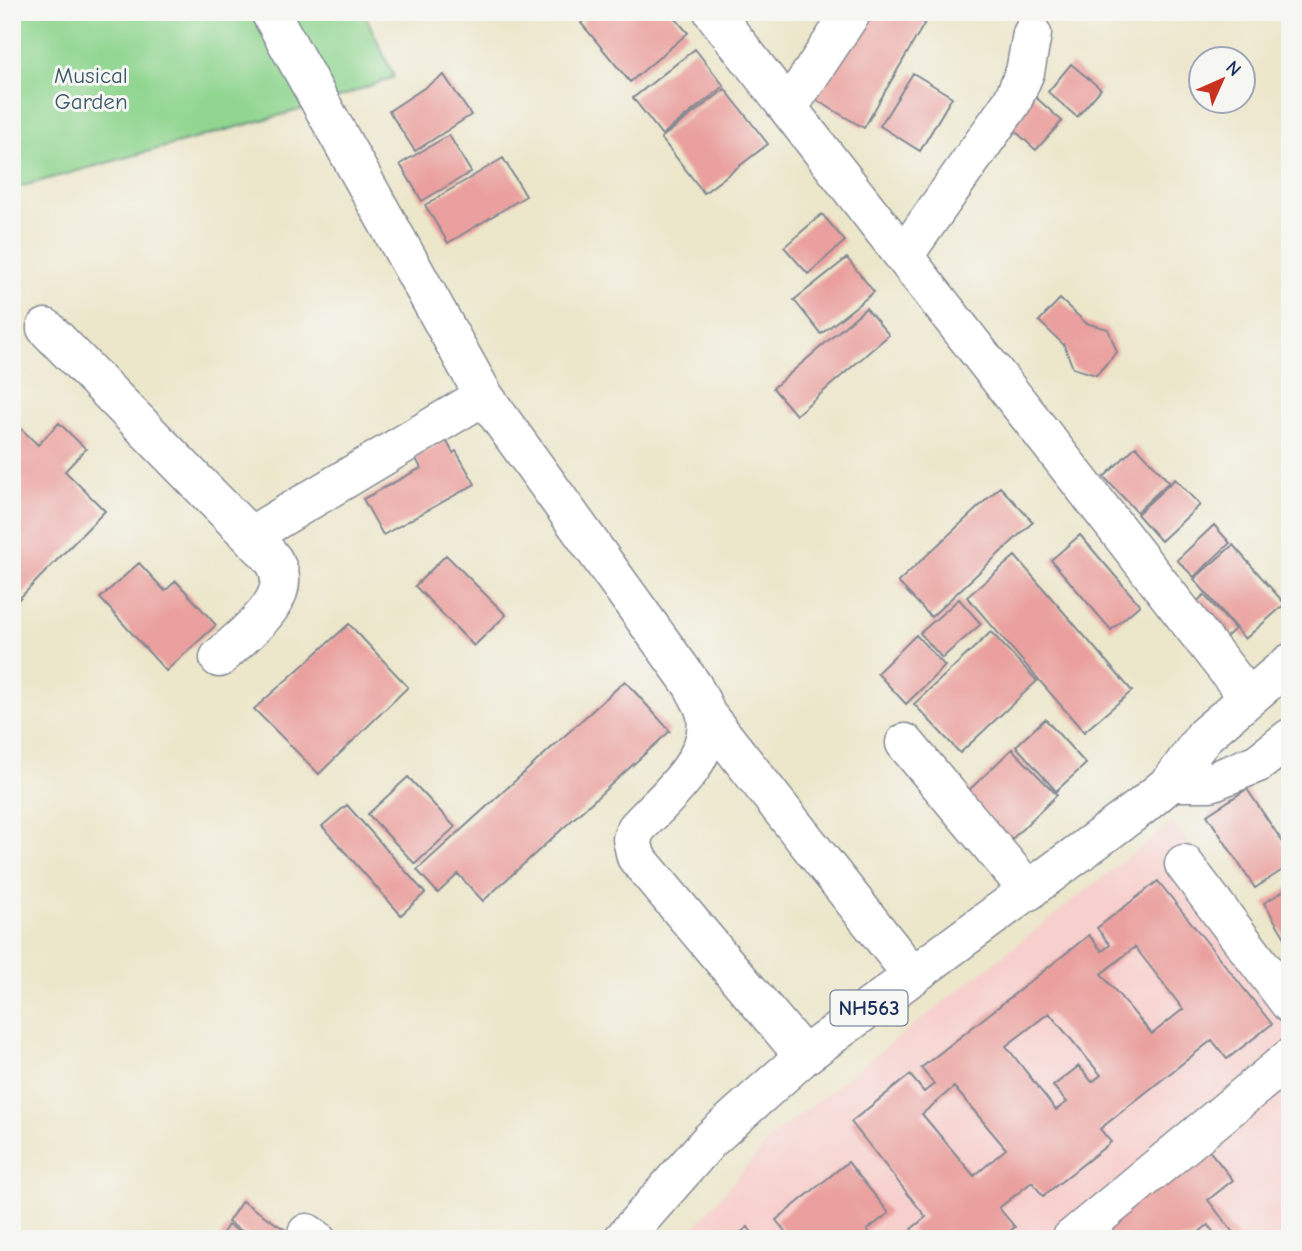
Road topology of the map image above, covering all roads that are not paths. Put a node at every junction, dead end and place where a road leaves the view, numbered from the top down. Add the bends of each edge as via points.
1 (270, 12) edge
2 (713, 12) edge
3 (852, 12) edge
4 (1032, 34) dead end
5 (788, 108) junction
6 (905, 254) junction
7 (46, 328) dead end
8 (484, 396) junction
9 (250, 536) junction
10 (219, 658) dead end
11 (1290, 663) edge
12 (1248, 697) junction
13 (706, 714) junction
14 (1290, 738) edge
15 (905, 743) dead end
16 (1171, 782) junction
17 (1185, 864) dead end
18 (1029, 891) junction
19 (913, 976) junction
20 (1290, 1004) edge
21 (804, 1056) junction
22 (1290, 1058) edge
23 (623, 1239) edge
24 (1071, 1239) edge

1 - 8 main road
2 - 5 main road
3 - 5 main road
4 - 6 main road via 1025,72 1012,102
5 - 6 main road
6 - 12 main road
7 - 9 main road
8 - 9 main road
8 - 13 main road via 693,686
9 - 10 main road via 276,564 279,593
11 - 12 main road, NH563
12 - 16 main road, NH563 via 1205,735
13 - 19 main road
13 - 21 main road via 707,737 696,761 635,830 636,858
14 - 16 main road via 1258,763 1210,782
15 - 18 main road
16 - 18 main road, NH563
17 - 20 main road
18 - 19 main road, NH563
19 - 21 main road, NH563
21 - 23 main road, NH563 via 710,1140
22 - 24 main road

